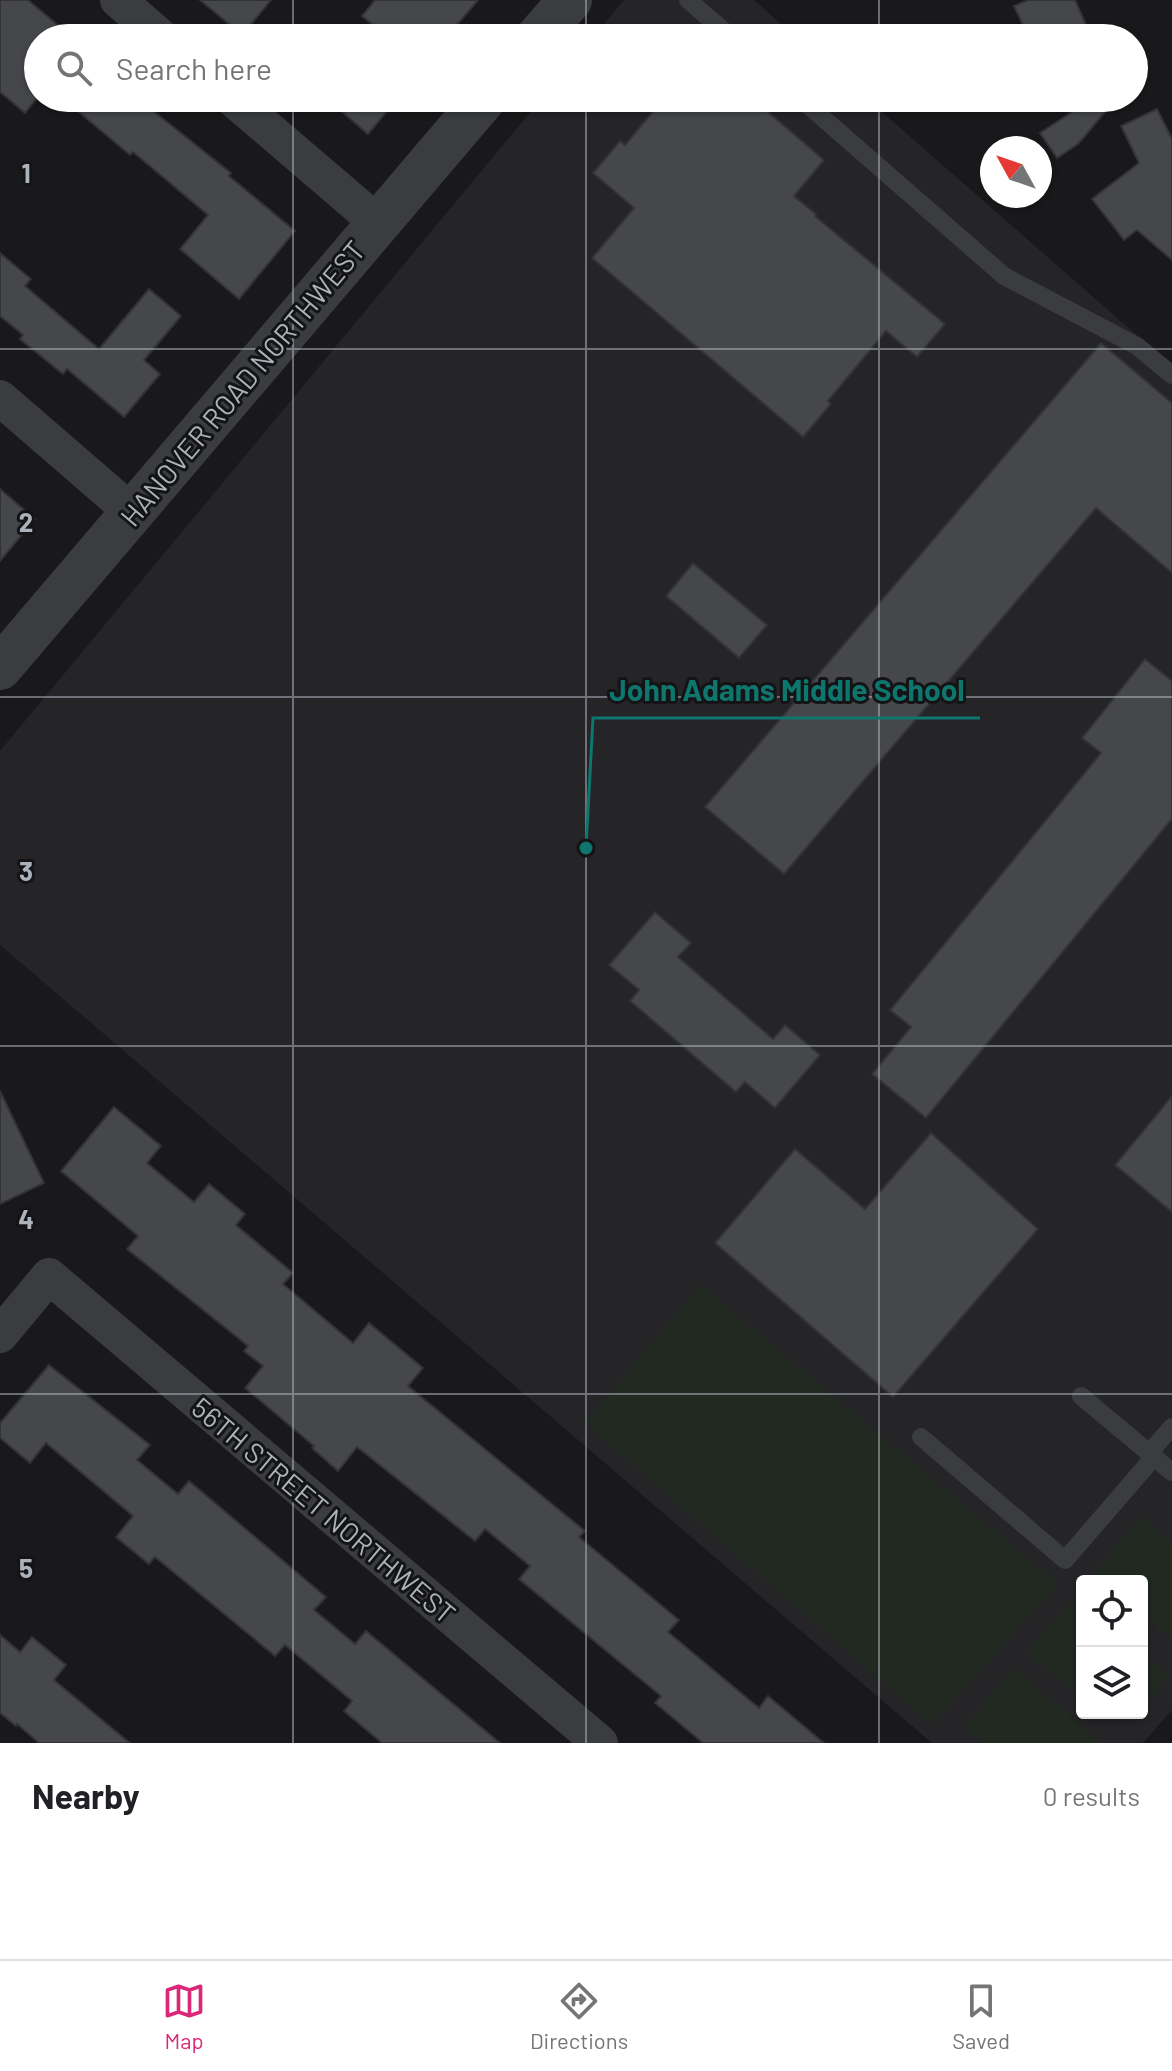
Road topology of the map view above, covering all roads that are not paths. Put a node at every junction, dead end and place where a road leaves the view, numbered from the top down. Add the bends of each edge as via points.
1 (118, 0) edge
2 (570, 0) edge
3 (688, 0) edge
4 (146, 24) edge
5 (549, 24) edge
6 (716, 24) edge
7 (248, 112) edge
8 (473, 112) edge
9 (816, 112) edge
10 (378, 223) junction
11 (1172, 375) edge
12 (0, 398) edge
13 (133, 513) junction
14 (0, 668) edge
15 (0, 1335) edge
16 (1081, 1396) dead end
17 (1172, 1427) edge
18 (921, 1437) dead end
19 (1152, 1455) junction
20 (1172, 1472) edge
21 (600, 1743) edge

1 - 4 street
2 - 5 street
3 - 6 lane
7 - 10 street
8 - 10 street, HANOVER ROAD NORTHWEST
9 - 11 lane via 1004,276 1137,346
10 - 13 street, HANOVER ROAD NORTHWEST
12 - 13 street
13 - 14 street, HANOVER ROAD NORTHWEST
15 - 21 street, 56TH STREET NORTHWEST via 49,1276
16 - 19 lane
17 - 19 lane
18 - 19 lane via 1065,1560
19 - 20 lane

